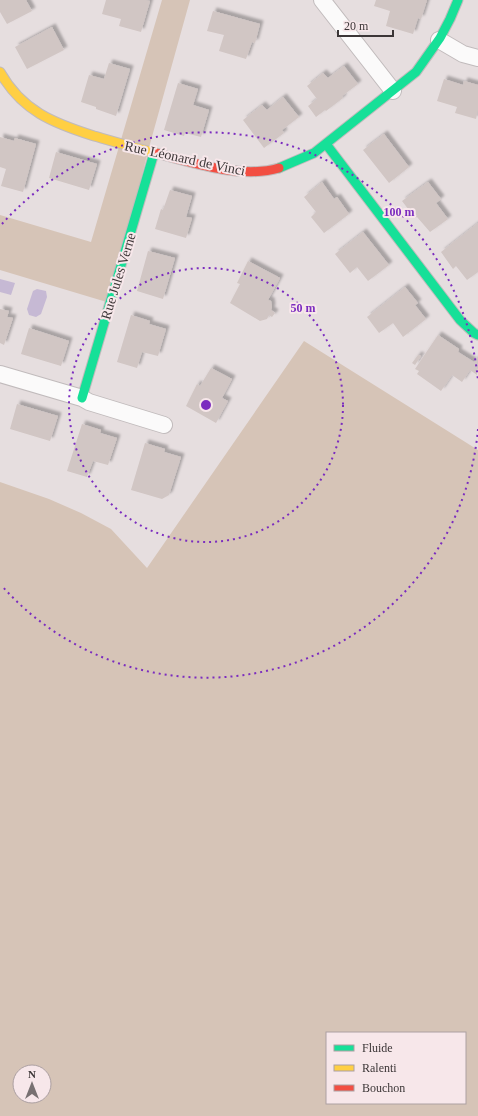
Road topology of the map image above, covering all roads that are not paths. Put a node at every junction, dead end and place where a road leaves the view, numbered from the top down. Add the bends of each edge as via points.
1 (322, 0) edge
2 (458, 0) edge
3 (439, 40) junction
4 (478, 58) edge
5 (0, 72) edge
6 (393, 91) junction
7 (326, 144) junction
8 (154, 153) junction
9 (478, 335) edge
10 (0, 374) edge
11 (82, 398) junction
12 (164, 425) dead end

1 - 6 street
2 - 3 street, Rue Léonard de Vinci
3 - 4 street via 463,54
3 - 6 street, Rue Léonard de Vinci via 416,72
5 - 8 street, Rue Léonard de Vinci via 15,95 43,117 65,127
6 - 7 street, Rue Léonard de Vinci
7 - 8 street, Rue Léonard de Vinci via 297,162 252,172 235,172
7 - 9 street via 460,320
8 - 11 street, Rue Jules Verne
10 - 11 street
11 - 12 street

